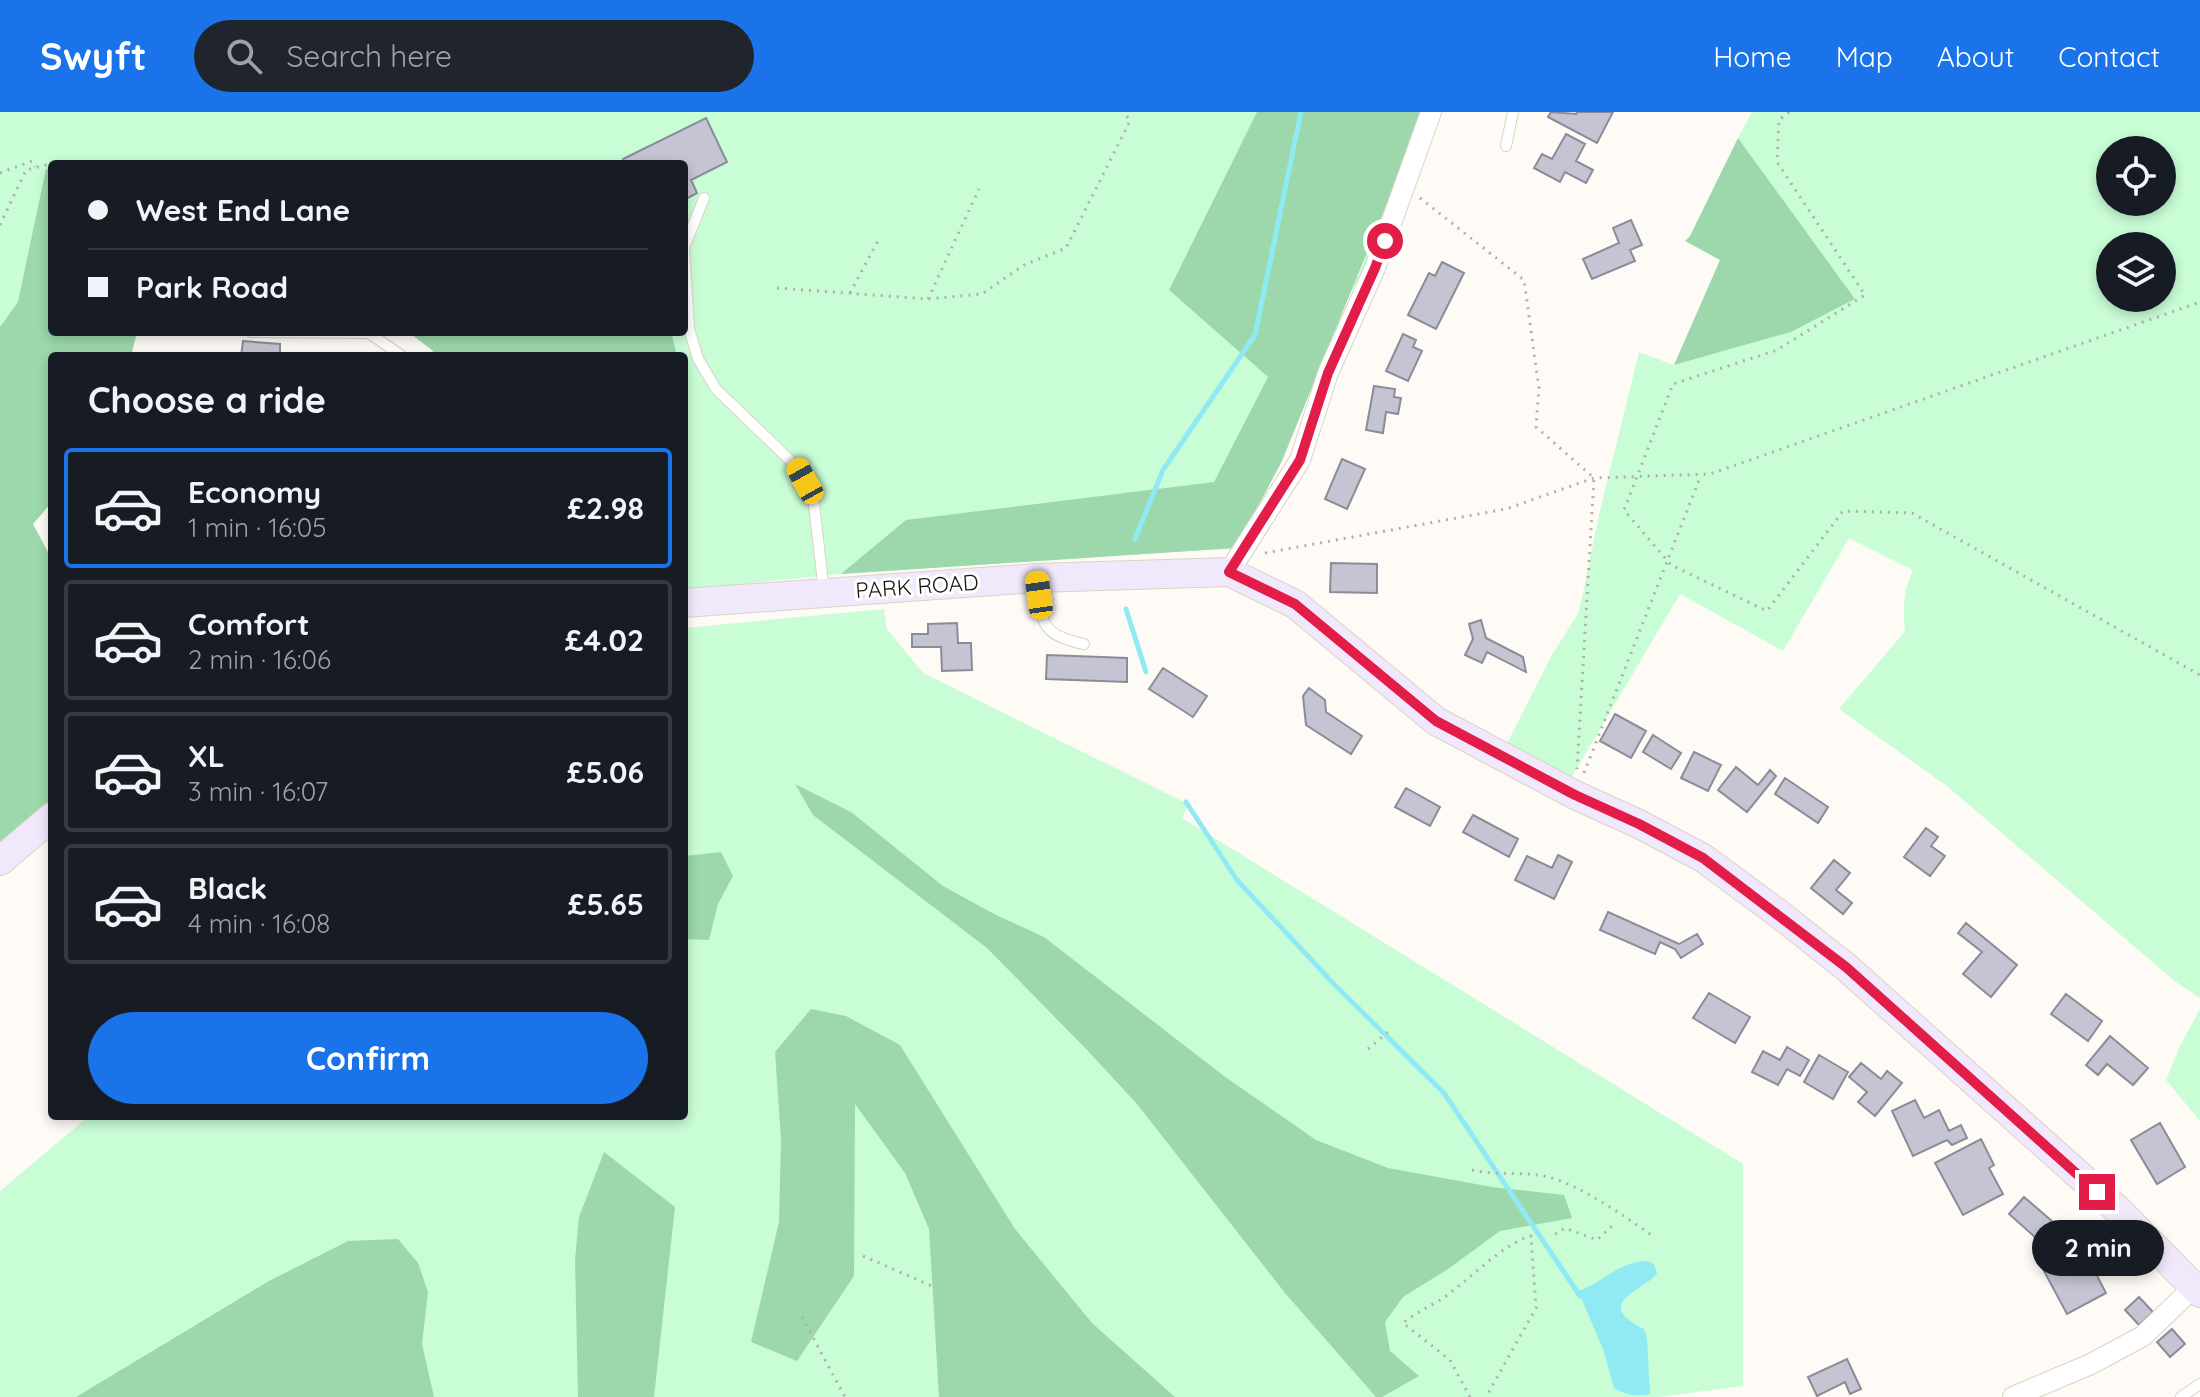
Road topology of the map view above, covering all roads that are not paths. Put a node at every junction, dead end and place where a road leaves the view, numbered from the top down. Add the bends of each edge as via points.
1 (1431, 112) edge
2 (1513, 112) edge
3 (1506, 146) dead end
4 (704, 198) dead end
5 (688, 238) edge
6 (688, 313) edge
7 (373, 336) edge
8 (396, 352) edge
9 (1233, 565) junction
10 (1036, 578) junction
11 (824, 593) junction
12 (688, 603) edge
13 (1084, 644) dead end
14 (48, 820) edge
15 (0, 861) edge
16 (2197, 1290) edge
17 (2200, 1384) edge
18 (2013, 1397) edge
19 (2181, 1397) edge

1 - 9 street via 1375,268 1328,373 1300,460
2 - 3 lane
4 - 5 lane
6 - 11 lane via 698,359 716,389 797,467 813,496
7 - 8 lane
9 - 10 main road, PARK ROAD
9 - 16 main road, PARK ROAD via 1295,604 1436,721 1703,858 1779,914 1846,967 2106,1200
10 - 11 main road, PARK ROAD
10 - 13 lane via 1048,630 1062,640
11 - 12 main road, PARK ROAD
14 - 15 main road
16 - 18 street via 2143,1336
17 - 19 lane

